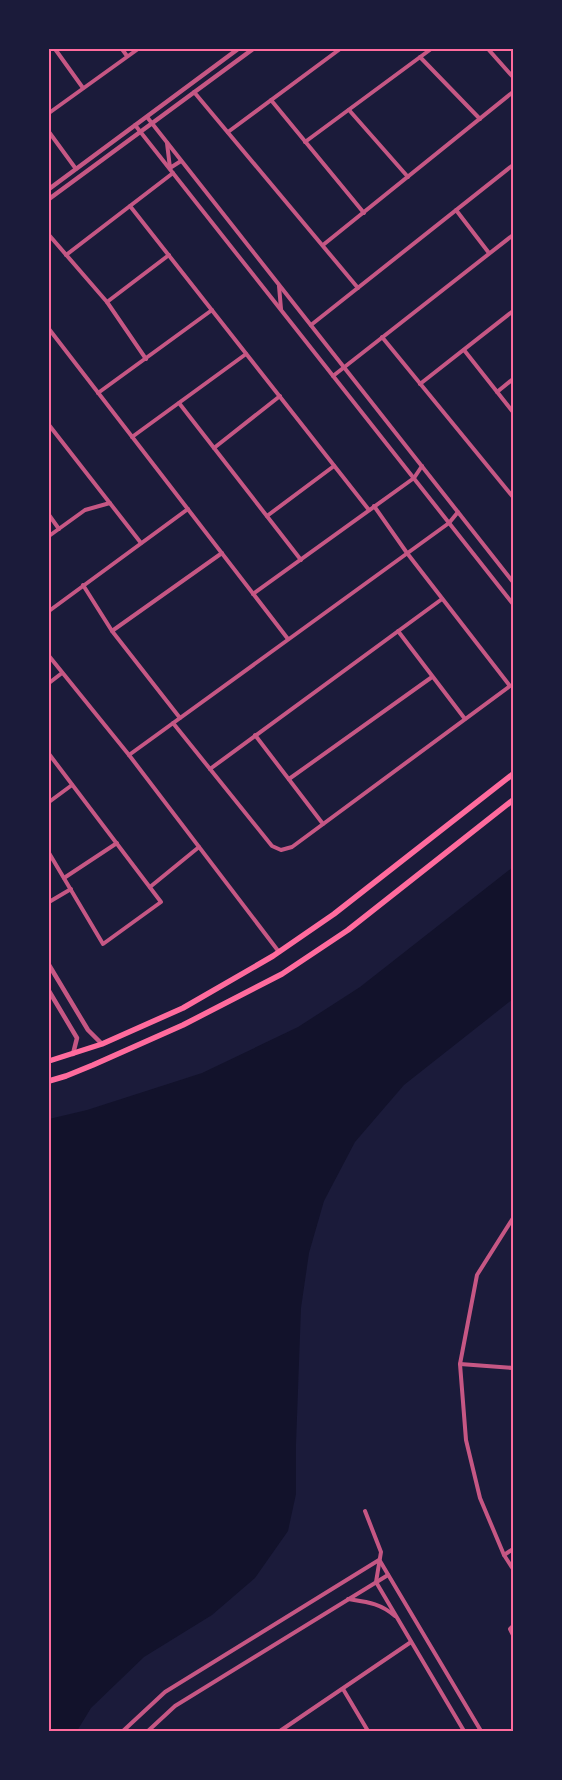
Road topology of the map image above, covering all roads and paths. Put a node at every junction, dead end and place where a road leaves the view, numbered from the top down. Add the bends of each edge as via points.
1 (55, 49) edge
2 (122, 49) edge
3 (138, 49) edge
4 (238, 49) edge
5 (253, 49) edge
6 (340, 49) edge
7 (431, 49) edge
8 (488, 49) edge
9 (127, 56) junction
10 (420, 57) junction
11 (513, 77) edge
12 (83, 88) junction
13 (194, 92) junction
14 (513, 92) edge
15 (271, 100) junction
16 (349, 110) junction
17 (49, 112) edge
18 (146, 116) junction
19 (480, 120) junction
20 (152, 123) junction
21 (136, 125) junction
22 (141, 131) junction
23 (49, 132) edge
24 (228, 132) junction
25 (305, 142) junction
26 (167, 143) junction
27 (181, 161) junction
28 (513, 165) edge
29 (76, 169) junction
30 (174, 173) junction
31 (408, 177) junction
32 (49, 189) edge
33 (49, 199) edge
34 (130, 206) junction
35 (456, 210) junction
36 (364, 213) junction
37 (513, 234) edge
38 (49, 235) edge
39 (323, 246) junction
40 (489, 253) junction
41 (66, 255) junction
42 (169, 255) junction
43 (279, 285) junction
44 (358, 288) junction
45 (107, 302) junction
46 (281, 309) junction
47 (212, 310) junction
48 (513, 311) edge
49 (311, 325) junction
50 (49, 330) edge
51 (382, 337) junction
52 (464, 350) junction
53 (246, 354) junction
54 (146, 359) junction
55 (344, 367) junction
56 (333, 376) junction
57 (513, 379) edge
58 (420, 384) junction
59 (497, 392) junction
60 (98, 393) junction
61 (280, 396) junction
62 (179, 403) junction
63 (513, 412) edge
64 (49, 425) edge
65 (132, 437) junction
66 (214, 448) junction
67 (334, 466) junction
68 (422, 466) junction
69 (414, 478) junction
70 (513, 497) edge
71 (110, 504) junction
72 (374, 506) junction
73 (188, 509) junction
74 (369, 510) junction
75 (458, 512) junction
76 (49, 515) edge
77 (267, 516) junction
78 (449, 523) junction
79 (59, 529) junction
80 (49, 536) edge
81 (142, 543) junction
82 (222, 553) junction
83 (407, 553) junction
84 (301, 560) junction
85 (513, 582) edge
86 (84, 585) junction
87 (253, 594) junction
88 (442, 599) junction
89 (513, 604) edge
90 (49, 611) edge
91 (112, 631) junction
92 (398, 631) junction
93 (288, 639) junction
94 (49, 656) edge
95 (62, 673) junction
96 (432, 677) junction
97 (49, 683) edge
98 (180, 718) junction
99 (465, 719) junction
100 (173, 723) junction
101 (256, 735) junction
102 (49, 754) edge
103 (129, 755) junction
104 (210, 769) junction
105 (513, 774) edge
106 (289, 779) junction
107 (72, 785) junction
108 (513, 800) edge
109 (49, 802) edge
110 (323, 824) junction
111 (116, 843) junction
112 (199, 847) junction
113 (49, 853) edge
114 (64, 878) junction
115 (150, 887) junction
116 (70, 889) junction
117 (49, 902) edge
118 (279, 952) junction
119 (49, 965) edge
120 (49, 991) edge
121 (102, 1044) junction
122 (73, 1054) junction
123 (49, 1061) edge
124 (49, 1081) edge
125 (513, 1218) edge
126 (460, 1364) junction
127 (513, 1368) edge
128 (365, 1511) dead end
129 (513, 1549) edge
130 (504, 1555) junction
131 (379, 1560) junction
132 (513, 1569) edge
133 (388, 1575) junction
134 (376, 1582) junction
135 (348, 1600) junction
136 (397, 1618) junction
137 (513, 1626) edge
138 (513, 1635) edge
139 (411, 1642) junction
140 (343, 1689) junction
141 (123, 1731) edge
142 (148, 1731) edge
143 (281, 1731) edge
144 (368, 1731) edge
145 (464, 1731) edge
146 (481, 1731) edge

1 - 12 street
2 - 9 street
3 - 9 street
4 - 18 street
5 - 13 street
6 - 15 street
7 - 10 street
8 - 11 street
9 - 12 street
10 - 16 street
10 - 19 street
12 - 17 street
13 - 20 street
13 - 24 street
14 - 19 street
15 - 24 street
15 - 25 street
16 - 25 street
16 - 31 street
18 - 20 street
18 - 21 street
19 - 31 street
20 - 22 street
20 - 26 street
21 - 22 street
21 - 29 street
22 - 30 street
22 - 33 street
23 - 29 street
24 - 39 street
25 - 36 street
26 - 27 street
26 - 27 street via 170,168
27 - 43 street
28 - 35 street
29 - 32 street
30 - 34 street
30 - 46 street
31 - 36 street
34 - 41 street
34 - 42 street
35 - 40 street
35 - 44 street
36 - 39 street
37 - 40 street
38 - 41 street
39 - 44 street
40 - 51 street
41 - 45 street
42 - 45 street
42 - 47 street
43 - 46 street
43 - 49 street
44 - 49 street
45 - 54 street
46 - 56 street
47 - 53 street
47 - 54 street
48 - 52 street
49 - 55 street
50 - 60 street
51 - 55 street
51 - 58 street
52 - 58 street
52 - 59 street
53 - 61 street
53 - 62 street
54 - 60 street
55 - 56 street
55 - 68 street
56 - 69 street
57 - 59 street
58 - 70 street
59 - 63 street
60 - 65 street
61 - 66 street
61 - 67 street
62 - 65 street
62 - 66 street
64 - 71 street
65 - 73 street
66 - 77 street
67 - 74 street
67 - 77 street
68 - 69 street
68 - 75 street
69 - 72 street
69 - 78 street
71 - 79 street via 84,510
71 - 81 street
72 - 74 street
72 - 83 street
73 - 81 street
73 - 82 street
74 - 84 street
75 - 78 street
75 - 85 street
76 - 79 street
77 - 84 street
78 - 83 street
78 - 89 street
79 - 80 street
81 - 86 street
82 - 87 street
82 - 91 street
83 - 88 street
83 - 93 street
84 - 87 street
86 - 90 street
86 - 91 street
87 - 93 street
88 - 92 street
88 - 99 street via 510,686
91 - 98 street
92 - 96 street
92 - 101 street
93 - 98 street
94 - 95 street
95 - 97 street
95 - 103 street
96 - 99 street
96 - 106 street
98 - 100 street
99 - 110 street
100 - 103 street
100 - 104 street
101 - 104 street
101 - 106 street
102 - 107 street
103 - 112 street
104 - 110 street via 272,846 281,850 292,847
105 - 118 main road via 334,914
106 - 110 street
107 - 109 street
107 - 111 street
108 - 124 main road via 348,930 282,974 183,1025
111 - 114 street
111 - 115 street
112 - 115 street
112 - 118 street
113 - 114 street
114 - 116 street
115 - 116 street via 161,902 103,944
116 - 117 street
118 - 121 main road via 184,1008
119 - 121 street via 88,1030
120 - 122 street via 77,1038
121 - 122 main road
122 - 123 main road
125 - 126 street via 477,1275
126 - 127 street
126 - 130 street via 466,1440 480,1498
128 - 131 street via 380,1552
129 - 130 street
130 - 132 street
131 - 133 street
131 - 134 street
131 - 141 street via 165,1692
133 - 134 street
133 - 146 street
134 - 135 street
134 - 136 street
135 - 136 street via 385,1608
135 - 142 street via 175,1706
136 - 139 street
137 - 138 street via 510,1629
139 - 140 street
139 - 145 street
140 - 143 street
140 - 144 street

